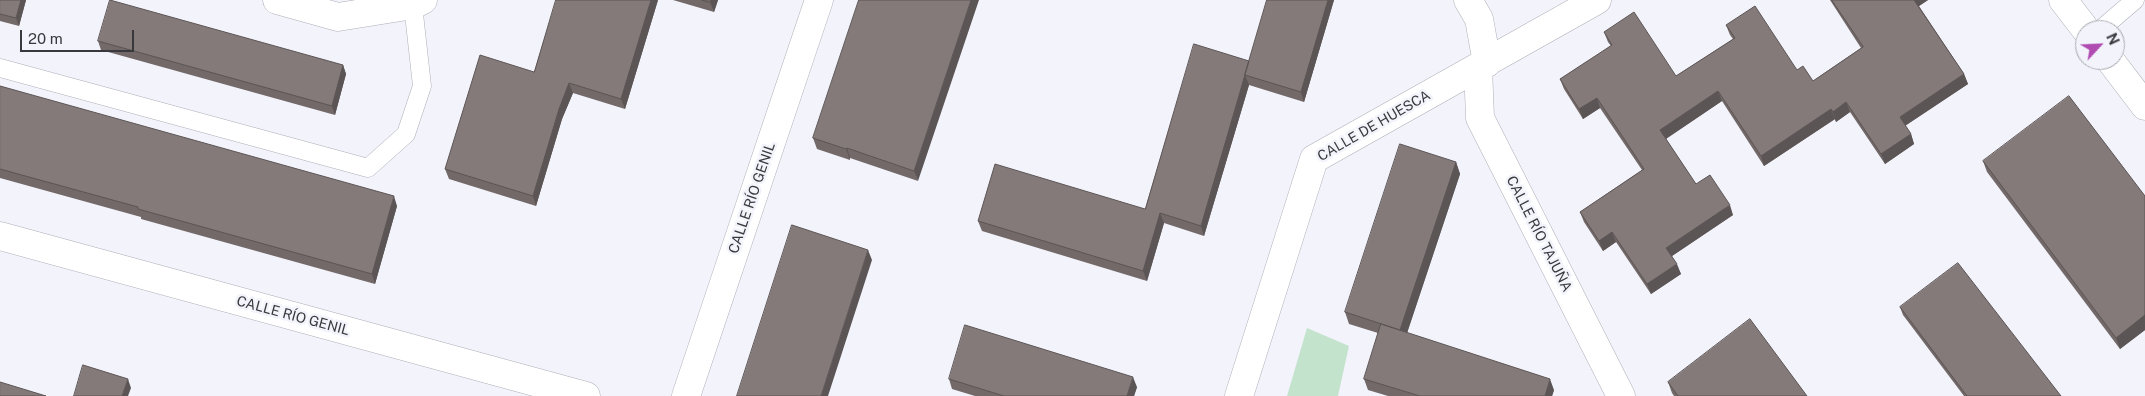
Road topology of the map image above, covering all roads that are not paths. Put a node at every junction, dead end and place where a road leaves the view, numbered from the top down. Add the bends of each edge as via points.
1 (277, 0) edge
2 (819, 0) edge
3 (1468, 0) edge
4 (1597, 0) edge
5 (2063, 0) edge
6 (2135, 0) edge
7 (418, 3) edge
8 (2078, 20) edge
9 (2112, 20) edge
10 (1483, 65) junction
11 (0, 68) edge
12 (2118, 70) edge
13 (2145, 106) edge
14 (0, 236) edge
15 (586, 396) edge
16 (686, 396) edge
17 (1239, 396) edge
18 (1621, 396) edge

1 - 7 street via 338,17
2 - 16 street, CALLE RÍO GENIL
3 - 10 street, CALLE RÍO TAJUÑA via 1479,20
4 - 10 street, CALLE DE HUESCA
5 - 8 street
6 - 9 lane
7 - 11 lane via 422,86 406,134 368,168
10 - 17 street, CALLE DE HUESCA via 1314,159
10 - 18 street, CALLE RÍO TAJUÑA via 1480,118
12 - 13 street
14 - 15 street, CALLE RÍO GENIL

